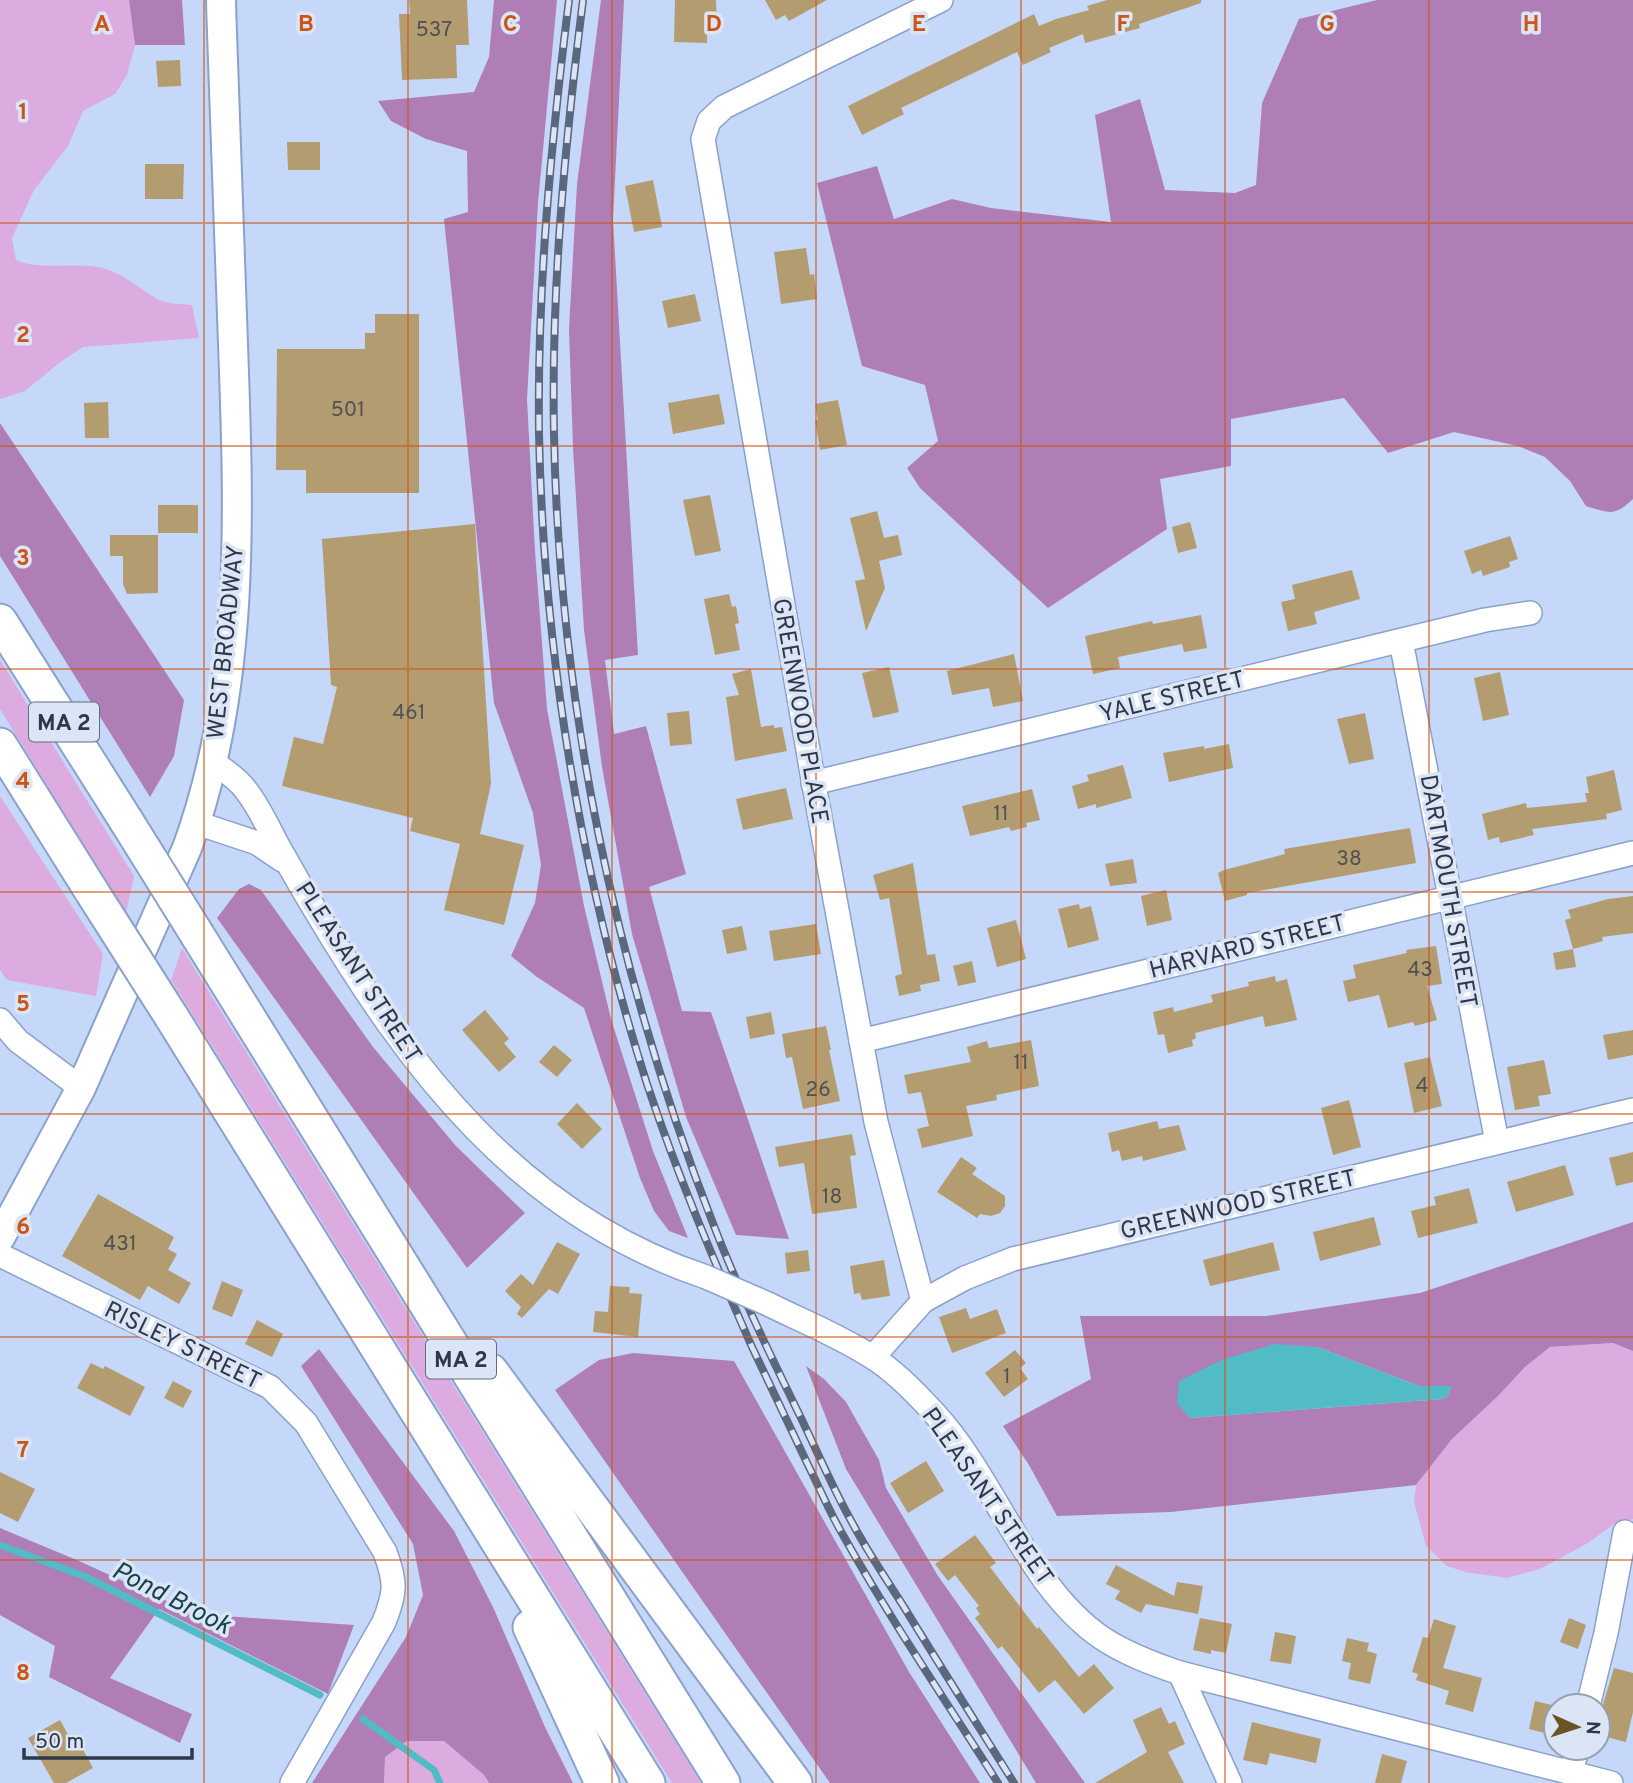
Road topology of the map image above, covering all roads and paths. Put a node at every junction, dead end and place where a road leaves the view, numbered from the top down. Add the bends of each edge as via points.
1 (221, 0) edge
2 (941, 0) edge
3 (1530, 613) dead end
4 (0, 621) edge
5 (1401, 640) junction
6 (0, 745) edge
7 (213, 762) junction
8 (813, 783) junction
9 (197, 823) junction
10 (1633, 853) edge
11 (290, 867) junction
12 (1449, 897) junction
13 (0, 1020) edge
14 (861, 1041) junction
15 (81, 1088) junction
16 (1633, 1110) edge
17 (1497, 1142) junction
18 (366, 1205) junction
19 (0, 1238) edge
20 (0, 1255) edge
21 (923, 1301) junction
22 (873, 1357) junction
23 (475, 1504) junction
24 (1625, 1532) dead end
25 (1180, 1673) junction
26 (1591, 1692) edge
27 (1574, 1762) edge
28 (1571, 1774) junction
29 (292, 1783) edge
30 (602, 1783) edge
31 (648, 1783) edge
32 (723, 1783) edge
33 (795, 1783) edge
34 (1230, 1783) edge
35 (1611, 1783) edge

1 - 7 main road, WEST BROADWAY via 235,401 236,582
2 - 8 street, GREENWOOD PLACE via 724,107 710,118 705,130 704,149
3 - 5 street, YALE STREET
4 - 18 highway, MA 2, bridge
5 - 8 street, YALE STREET
5 - 12 street, DARTMOUTH STREET
6 - 23 highway, MA 2, bridge
7 - 9 main road, WEST BROADWAY
7 - 11 street, PLEASANT STREET via 244,787
8 - 14 street, GREENWOOD PLACE
9 - 11 street, PLEASANT STREET via 257,843
9 - 15 main road, WEST BROADWAY
10 - 12 street, HARVARD STREET
11 - 22 street, PLEASANT STREET, bridge via 386,1021 438,1089 500,1155 593,1227 643,1253 768,1304
12 - 14 street, HARVARD STREET
12 - 17 street, DARTMOUTH STREET
13 - 15 street via 18,1041
14 - 21 street, GREENWOOD PLACE via 876,1122
15 - 19 main road, WEST BROADWAY
16 - 17 street, GREENWOOD STREET
17 - 21 street, GREENWOOD STREET via 1041,1251 965,1278
18 - 32 highway, MA 2
18 - 33 highway
20 - 29 street, RISLEY STREET via 257,1380 282,1398 306,1423 385,1552 394,1597 384,1622
21 - 22 street, GREENWOOD STREET
22 - 25 street, PLEASANT STREET via 908,1386 951,1434 1068,1608 1103,1639
23 - 30 highway
23 - 31 highway, MA 2
24 - 26 street
25 - 28 street, PLEASANT STREET
25 - 34 street
27 - 28 street
28 - 35 street, PLEASANT STREET

